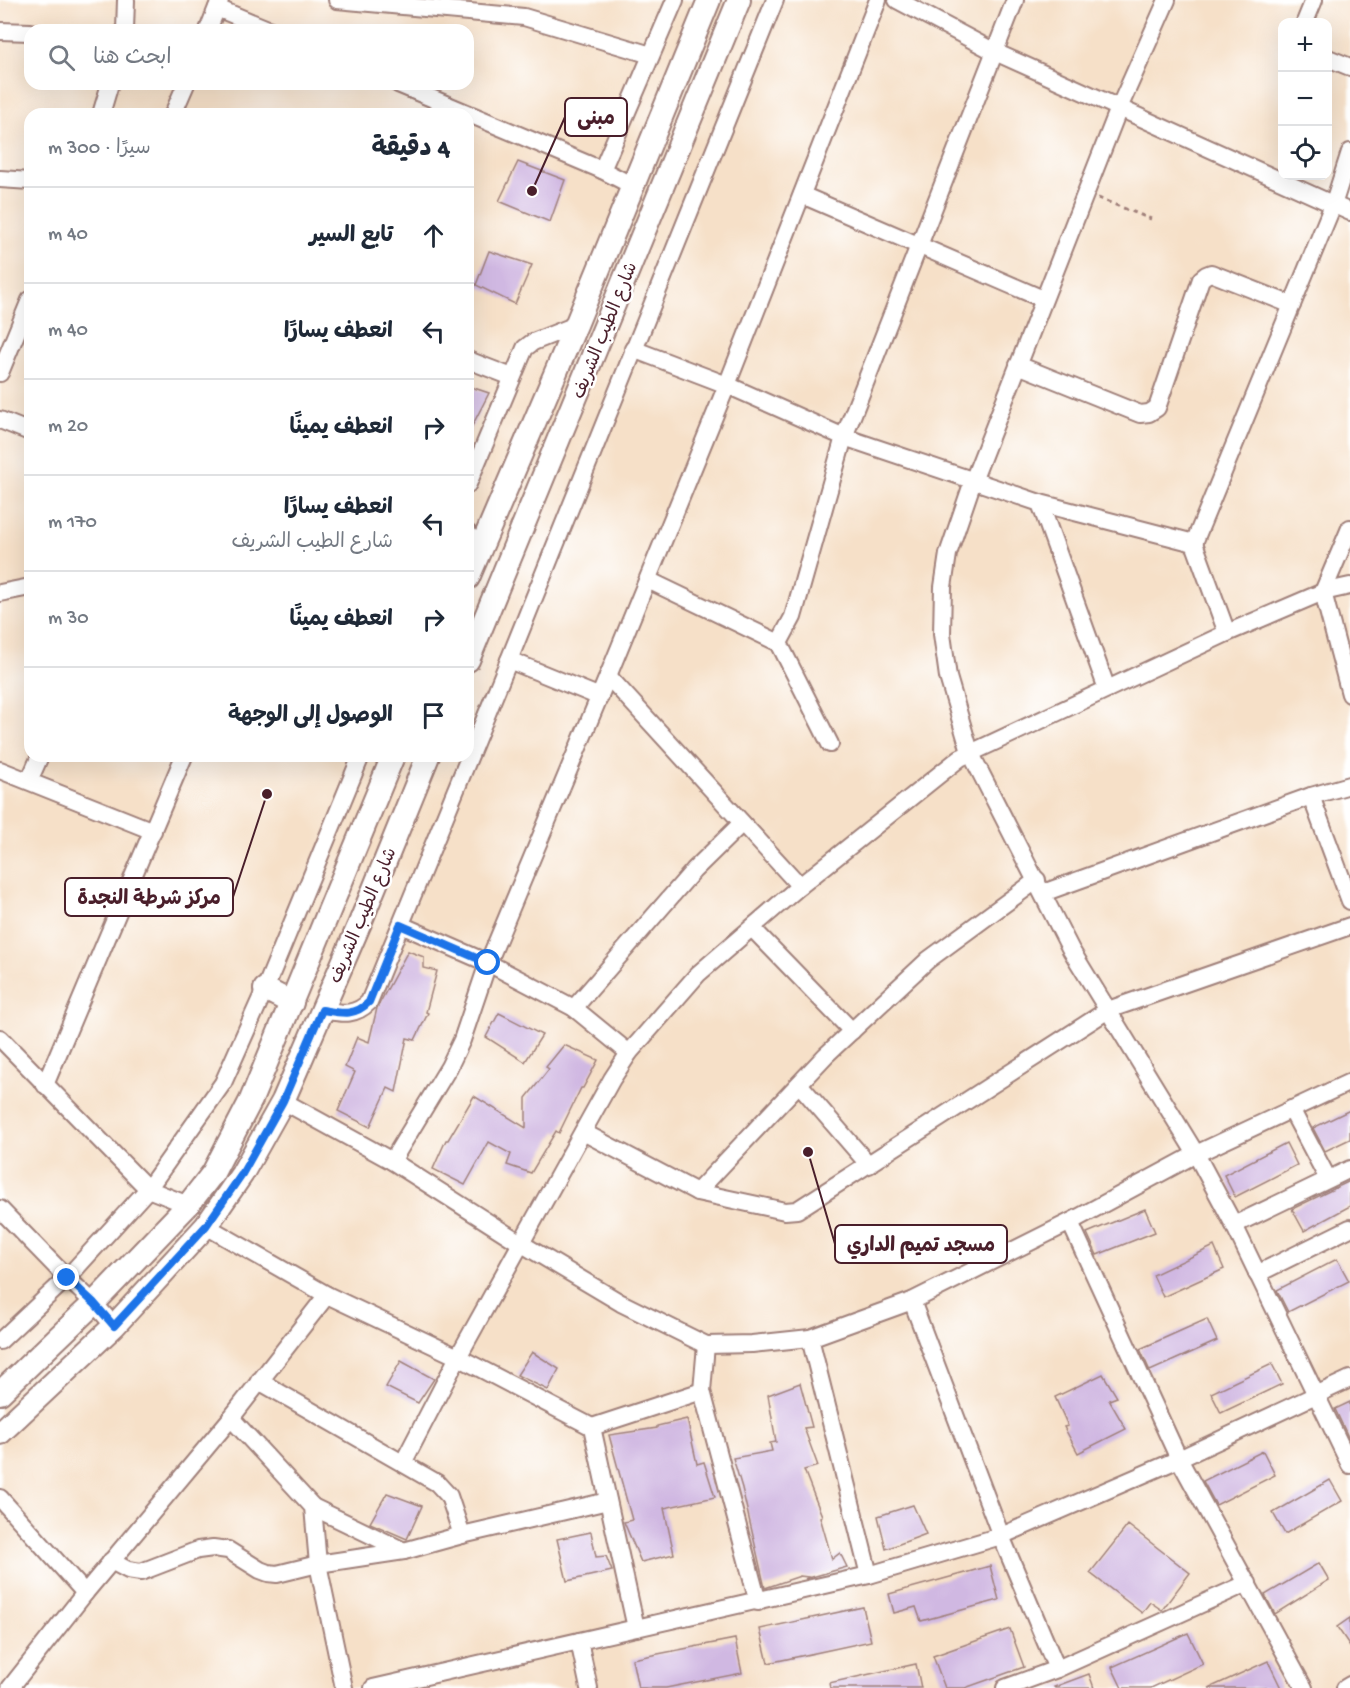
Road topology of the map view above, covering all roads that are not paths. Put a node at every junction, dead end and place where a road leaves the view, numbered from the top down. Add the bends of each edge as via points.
1 (126, 0) edge
2 (337, 0) edge
3 (526, 0) edge
4 (675, 0) edge
5 (709, 0) edge
6 (739, 0) edge
7 (775, 0) edge
8 (878, 0) edge
9 (897, 0) edge
10 (1016, 0) edge
11 (1167, 0) edge
12 (1314, 0) edge
13 (219, 4) edge
14 (524, 17) junction
15 (1307, 18) edge
16 (125, 24) edge
17 (211, 24) edge
18 (258, 24) edge
19 (0, 31) edge
20 (24, 32) edge
21 (995, 52) junction
22 (651, 55) junction
23 (1332, 60) edge
24 (1350, 67) edge
25 (108, 90) edge
26 (183, 90) edge
27 (412, 90) edge
28 (103, 108) edge
29 (176, 108) edge
30 (455, 108) edge
31 (1119, 108) junction
32 (474, 116) edge
33 (1350, 152) edge
34 (602, 170) junction
35 (0, 179) edge
36 (24, 181) edge
37 (633, 186) junction
38 (802, 195) junction
39 (1333, 205) junction
40 (1350, 212) edge
41 (919, 246) junction
42 (1043, 299) junction
43 (1292, 305) junction
44 (24, 315) edge
45 (576, 325) junction
46 (633, 349) junction
47 (474, 362) edge
48 (1018, 365) junction
49 (0, 373) edge
50 (512, 377) junction
51 (727, 385) junction
52 (0, 420) edge
53 (24, 430) edge
54 (844, 437) junction
55 (474, 469) edge
56 (972, 481) junction
57 (1040, 503) junction
58 (1350, 528) edge
59 (474, 543) edge
60 (1194, 543) junction
61 (480, 553) junction
62 (474, 566) edge
63 (648, 580) junction
64 (1350, 586) edge
65 (24, 588) edge
66 (1323, 592) junction
67 (0, 593) edge
68 (1227, 633) junction
69 (779, 643) junction
70 (474, 645) edge
71 (509, 660) junction
72 (608, 676) junction
73 (1107, 689) junction
74 (1350, 694) edge
75 (600, 697) junction
76 (830, 744) dead end
77 (474, 745) edge
78 (970, 752) junction
79 (37, 762) edge
80 (182, 762) edge
81 (359, 762) edge
82 (390, 762) edge
83 (426, 762) edge
84 (467, 762) edge
85 (0, 770) edge
86 (29, 781) junction
87 (1350, 785) edge
88 (1311, 796) junction
89 (372, 804) junction
90 (403, 818) junction
91 (742, 823) junction
92 (153, 831) junction
93 (348, 861) junction
94 (380, 872) junction
95 (800, 886) junction
96 (1040, 887) junction
97 (1350, 901) edge
98 (400, 925) junction
99 (1350, 926) edge
100 (752, 928) junction
101 (488, 963) junction
102 (265, 989) junction
103 (292, 1003) junction
104 (574, 1008) junction
105 (322, 1010) junction
106 (1108, 1010) junction
107 (852, 1031) junction
108 (0, 1038) edge
109 (629, 1053) junction
110 (1350, 1082) edge
111 (799, 1084) junction
112 (45, 1085) junction
113 (283, 1101) junction
114 (1291, 1109) junction
115 (583, 1132) junction
116 (1196, 1154) junction
117 (392, 1161) junction
118 (869, 1165) junction
119 (1350, 1169) edge
120 (1328, 1179) junction
121 (148, 1189) junction
122 (697, 1192) junction
123 (188, 1205) junction
124 (0, 1209) edge
125 (1070, 1222) junction
126 (1234, 1225) junction
127 (206, 1226) junction
128 (1350, 1228) edge
129 (522, 1244) junction
130 (1257, 1274) junction
131 (67, 1278) junction
132 (327, 1294) junction
133 (912, 1301) junction
134 (94, 1303) junction
135 (114, 1326) junction
136 (810, 1338) junction
137 (0, 1341) edge
138 (706, 1345) junction
139 (458, 1357) junction
140 (1350, 1379) edge
141 (259, 1381) junction
142 (702, 1391) junction
143 (0, 1393) edge
144 (1317, 1396) junction
145 (231, 1418) junction
146 (592, 1427) junction
147 (0, 1432) edge
148 (1179, 1459) junction
149 (403, 1463) junction
150 (1350, 1465) edge
151 (0, 1498) edge
152 (608, 1501) junction
153 (313, 1507) junction
154 (462, 1535) junction
155 (1001, 1536) junction
156 (404, 1551) junction
157 (111, 1561) junction
158 (318, 1564) junction
159 (868, 1575) junction
160 (1248, 1583) junction
161 (84, 1593) junction
162 (758, 1602) junction
163 (636, 1628) junction
164 (579, 1641) junction
165 (1057, 1670) junction
166 (1350, 1685) edge
167 (10, 1688) edge
168 (344, 1688) edge
169 (374, 1688) edge
170 (589, 1688) edge
171 (1005, 1688) edge
172 (1304, 1688) edge
173 (1345, 1688) edge

1 - 16 street
2 - 14 street
3 - 14 street
4 - 22 street
5 - 37 main road, شارع الطيب الشريف
6 - 70 main road, شارع الطيب الشريف
7 - 46 street
8 - 38 street
9 - 21 street
10 - 21 street
11 - 31 street
12 - 15 street
13 - 17 street
13 - 18 street
14 - 22 street
19 - 20 street
21 - 31 street
21 - 41 street
22 - 34 street
23 - 24 street
25 - 28 street
26 - 29 street
27 - 30 street
31 - 39 street
31 - 42 street
32 - 34 street
33 - 39 street
34 - 37 street
35 - 36 street
37 - 45 main road, شارع الطيب الشريف
38 - 41 street
38 - 51 street
39 - 40 street
39 - 43 street
41 - 42 street
41 - 54 street
42 - 48 street
43 - 48 street via 1211,273 1206,275 1201,279 1157,408 1149,413 1140,414
43 - 60 street
44 - 49 street
45 - 50 street via 528,344
45 - 61 main road, شارع الطيب الشريف
46 - 51 street
46 - 71 street
47 - 50 street
48 - 56 street
50 - 55 street
51 - 54 street
51 - 63 street
52 - 53 street
54 - 56 street
54 - 69 street via 793,617
56 - 57 street
56 - 78 street via 948,554 942,634 948,677
57 - 60 street
57 - 73 street
58 - 66 street
59 - 61 street
60 - 68 street
61 - 62 main road, شارع الطيب الشريف
63 - 69 street
63 - 72 street
64 - 66 street
65 - 67 street
66 - 68 street
66 - 74 street
68 - 73 street
69 - 76 street
71 - 75 street
71 - 77 street
72 - 75 street
72 - 91 street
73 - 78 street
75 - 101 street
78 - 95 street
78 - 96 street
79 - 86 street
80 - 92 street
81 - 102 street
82 - 89 main road, شارع الطيب الشريف
83 - 90 main road, شارع الطيب الشريف
84 - 98 street
85 - 86 street
86 - 92 street
87 - 88 street
88 - 96 street
88 - 97 street
89 - 90 main road via 380,819 391,822
89 - 93 main road, شارع الطيب الشريف
90 - 94 main road, شارع الطيب الشريف
91 - 95 street
91 - 104 street via 694,870
92 - 112 street
93 - 94 main road via 367,852 377,861
93 - 103 main road, شارع الطيب الشريف
94 - 105 main road, شارع الطيب الشريف
95 - 100 street
96 - 106 street via 1071,950
96 - 107 street via 928,960
98 - 101 street
98 - 105 street via 369,1002 353,1014
99 - 106 street
100 - 107 street
100 - 109 street via 698,974
101 - 104 street
101 - 117 street via 449,1067
102 - 103 main road
102 - 121 street via 223,1083
103 - 123 main road, شارع الطيب الشريف via 230,1143
104 - 109 street
105 - 113 main road, شارع الطيب الشريف
106 - 116 street
106 - 118 street
107 - 111 street
108 - 112 street
109 - 115 street
110 - 114 street
111 - 118 street
111 - 122 street
112 - 121 street
113 - 117 street
113 - 127 main road, شارع الطيب الشريف via 242,1174
114 - 116 street
114 - 120 street
115 - 122 street
115 - 129 street
116 - 125 street
116 - 126 street
117 - 129 street
118 - 122 street via 797,1210 785,1211
119 - 120 street
120 - 126 street
121 - 123 street
121 - 131 street
123 - 134 main road, شارع الطيب الشريف
124 - 131 street
125 - 133 street
125 - 148 street
126 - 130 street
127 - 132 street
127 - 135 main road, شارع الطيب الشريف
128 - 130 street
129 - 138 street via 621,1303
129 - 139 street
130 - 144 street
131 - 134 street
131 - 137 street
132 - 139 street
132 - 141 street
133 - 136 street
133 - 155 street
134 - 135 street
134 - 143 main road, شارع الطيب الشريف
135 - 147 main road, شارع الطيب الشريف
136 - 138 street
136 - 159 street
138 - 142 street
139 - 146 street
139 - 149 street
140 - 144 street
141 - 145 street
141 - 149 street
142 - 146 street
142 - 162 street
144 - 148 street
144 - 150 street
145 - 153 street
145 - 157 street
146 - 152 street
148 - 155 street
148 - 160 street
149 - 154 street via 444,1489
151 - 161 street
152 - 154 street
152 - 163 street
153 - 156 street
153 - 158 street
154 - 156 street
155 - 159 street
155 - 165 street
156 - 158 street
157 - 158 street via 141,1572 213,1548 228,1550 268,1573 285,1573
157 - 161 street
158 - 168 street
159 - 162 street
160 - 165 street
160 - 172 street
161 - 167 street
162 - 163 street
163 - 164 street
164 - 169 street
164 - 170 street
165 - 171 street
166 - 173 street

